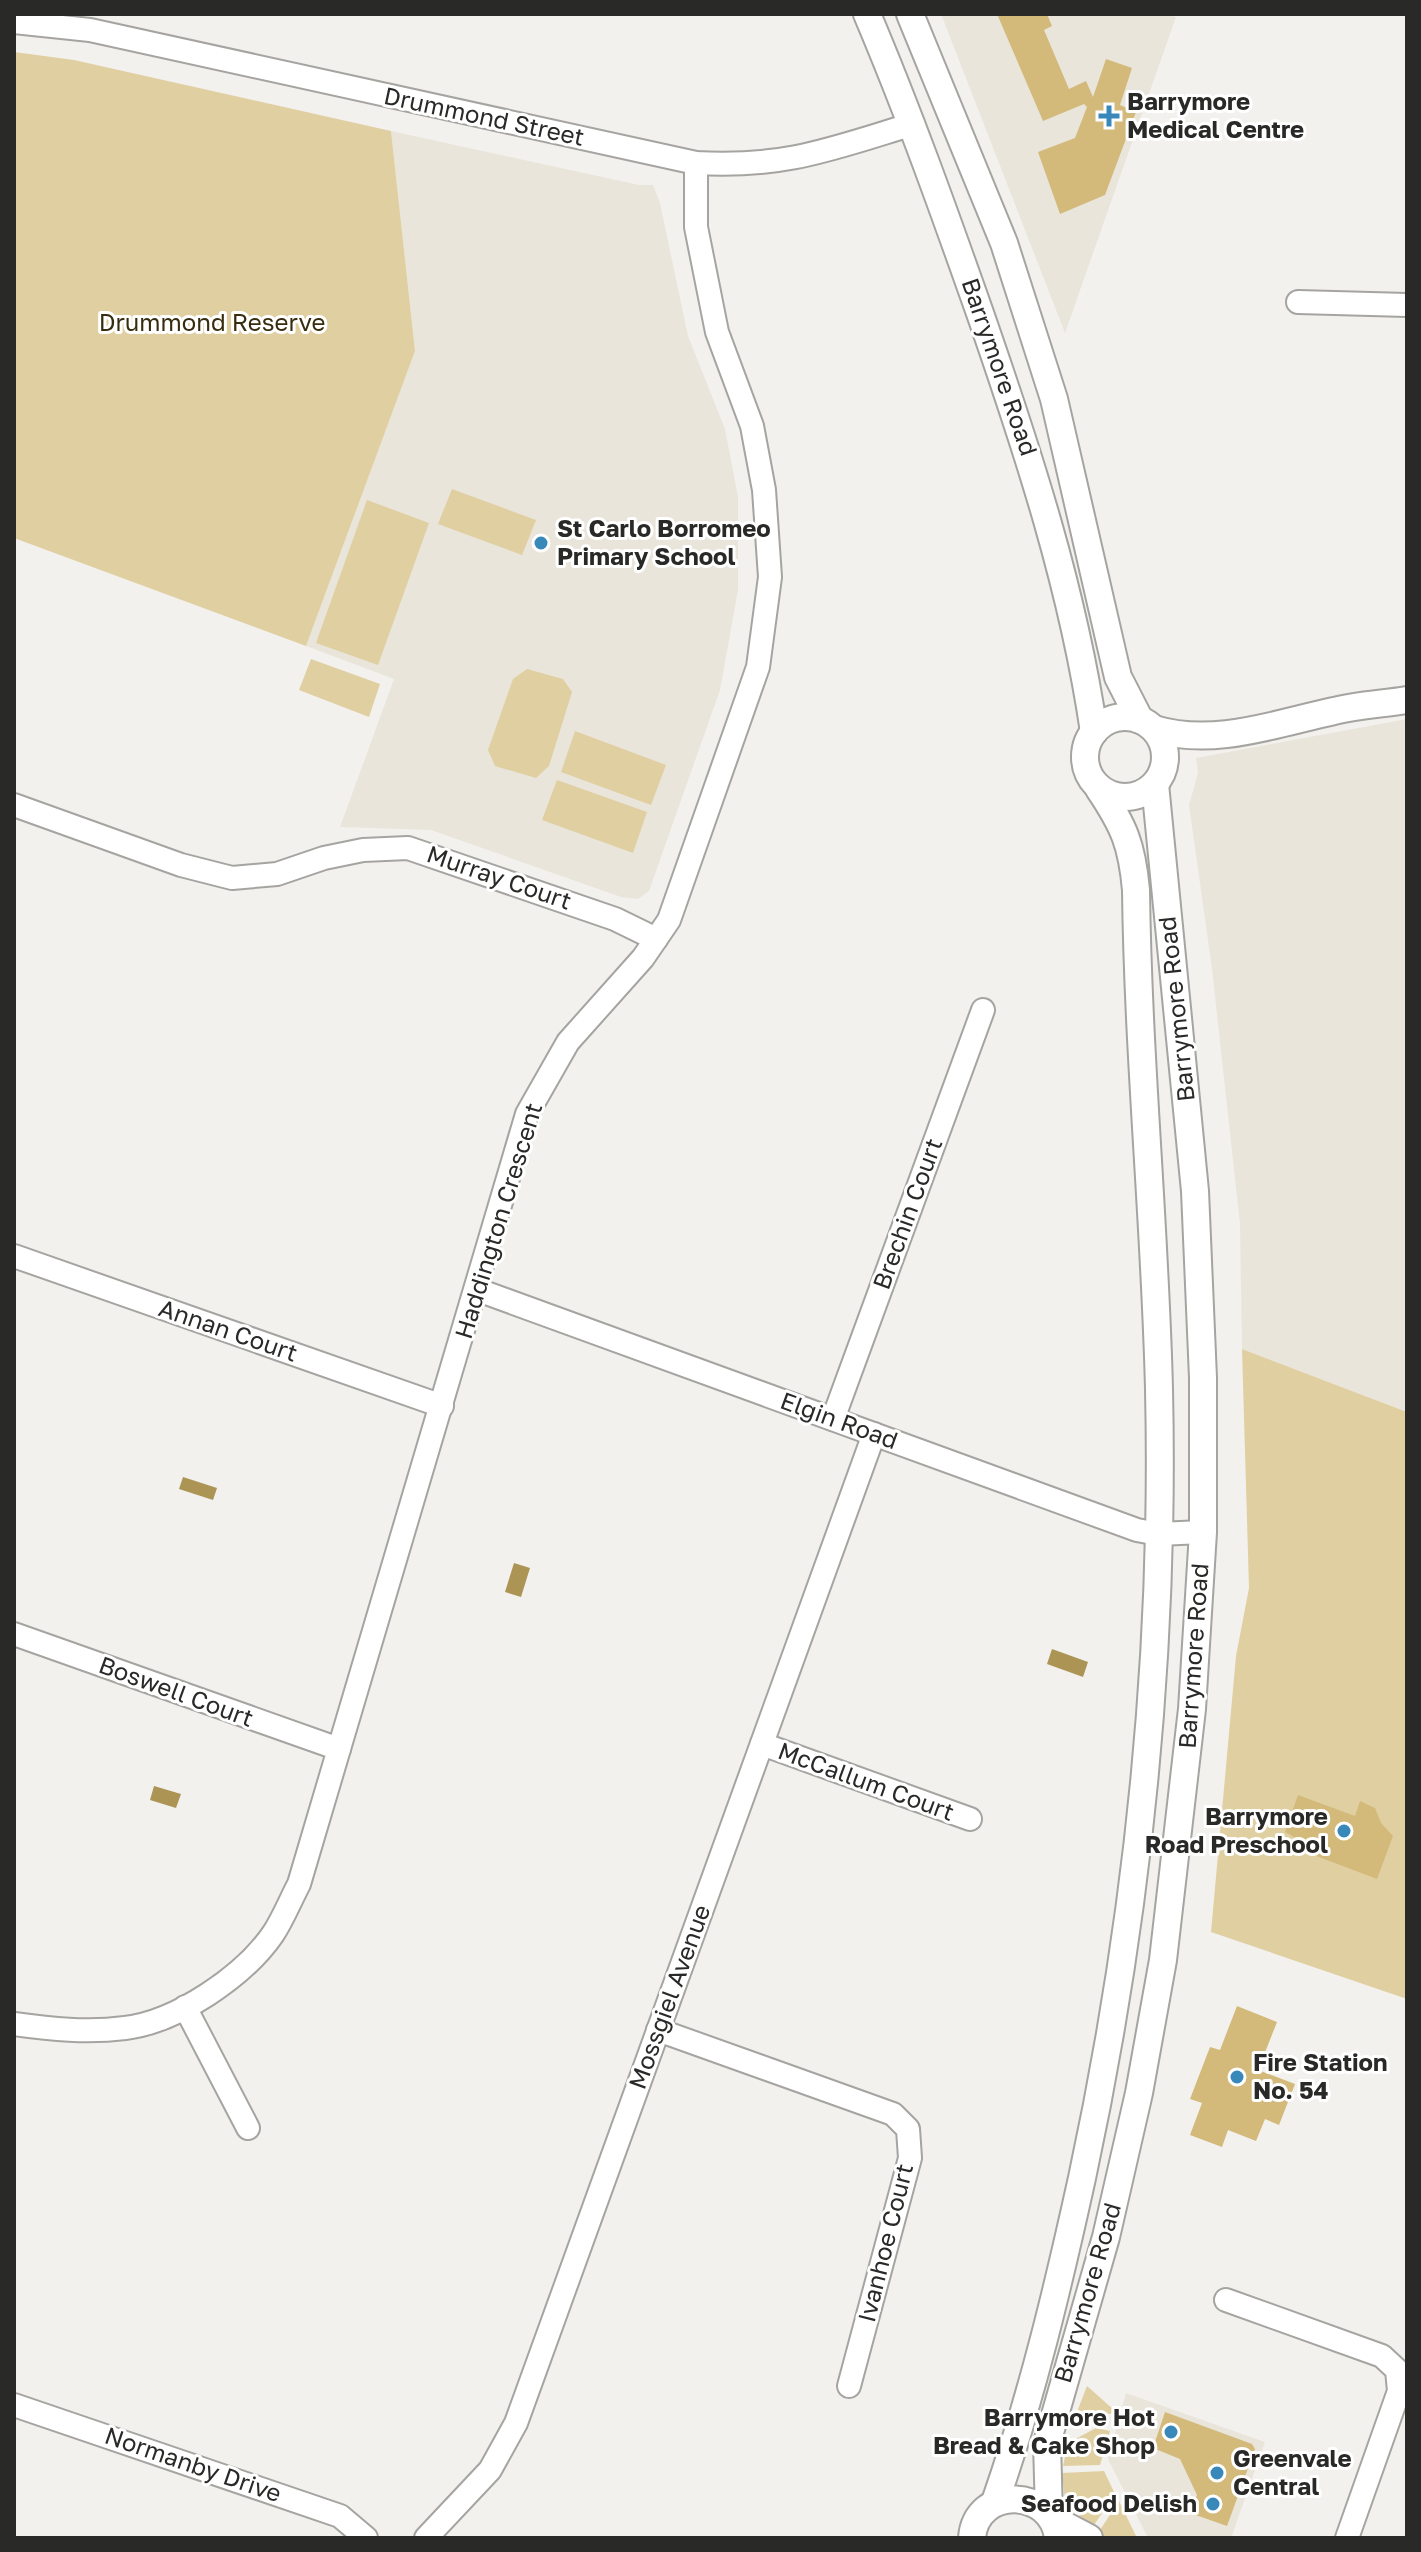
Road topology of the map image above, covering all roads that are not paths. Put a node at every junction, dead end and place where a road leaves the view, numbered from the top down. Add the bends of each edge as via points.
1 (867, 14) edge
2 (910, 14) edge
3 (14, 22) edge
4 (951, 110) junction
5 (913, 124) junction
6 (696, 163) junction
7 (1298, 302) dead end
8 (1407, 305) edge
9 (1407, 700) edge
10 (1147, 724) junction
11 (1094, 732) junction
12 (1227, 733) junction
13 (1159, 777) junction
14 (1099, 789) junction
15 (14, 805) edge
16 (656, 939) junction
17 (983, 1010) dead end
18 (14, 1256) edge
19 (478, 1290) junction
20 (442, 1406) junction
21 (833, 1419) junction
22 (874, 1434) junction
23 (1203, 1532) junction
24 (1158, 1534) junction
25 (14, 1634) edge
26 (762, 1744) junction
27 (339, 1749) junction
28 (970, 1819) dead end
29 (185, 2007) junction
30 (14, 2024) edge
31 (658, 2030) junction
32 (248, 2128) dead end
33 (1226, 2300) dead end
34 (849, 2386) dead end
35 (14, 2405) edge
36 (995, 2502) junction
37 (1053, 2524) edge
38 (366, 2538) edge
39 (426, 2538) edge
40 (972, 2538) edge
41 (1089, 2538) edge
42 (1347, 2538) edge

1 - 5 street, Barrymore Road
2 - 4 street, Barrymore Road
3 - 6 street, Drummond Street via 90,30
4 - 5 street, Drummond Street
4 - 10 street, Barrymore Road via 1004,243 1047,376 1118,677
5 - 6 street, Drummond Street via 825,153 770,164
5 - 11 street, Barrymore Road via 1036,475 1085,671
6 - 16 street, Haddington Crescent via 695,217 717,332 752,426 764,490 769,593 752,692 673,911
7 - 8 street
9 - 12 street
10 - 11 street via 1115,718
10 - 12 street via 1181,737
10 - 13 street via 1162,742
11 - 14 street via 1084,760
12 - 13 street via 1184,750
13 - 14 street via 1134,797
13 - 23 street, Barrymore Road via 1195,1191
14 - 24 street, Barrymore Road via 1132,848 1136,890 1159,1388
15 - 16 street, Murray Court via 232,878 277,874 363,850 408,848 615,919
16 - 19 street, Haddington Crescent via 581,1023 527,1114
17 - 21 street, Brechin Court
18 - 20 street, Annan Court
19 - 20 street, Haddington Crescent
19 - 21 street, Elgin Road
20 - 27 street, Haddington Crescent
21 - 22 street, Elgin Road
22 - 24 street, Elgin Road
22 - 26 street, Mossgiel Avenue
23 - 24 street, Elgin Road
23 - 37 street, Barrymore Road via 1192,1709 1163,1960 1106,2237 1047,2443
24 - 36 street, Barrymore Road via 1152,1724 1121,1978 1062,2271
25 - 27 street, Boswell Court
26 - 28 street, McCallum Court
26 - 31 street, Mossgiel Avenue
27 - 29 street, Haddington Crescent via 299,1884 272,1934 234,1977
29 - 30 street, Haddington Crescent via 128,2028 65,2031
29 - 32 street
31 - 34 street, Ivanhoe Court via 893,2114 908,2129 910,2158
31 - 39 street, Mossgiel Avenue via 516,2423 490,2470
33 - 42 street via 1382,2356 1397,2370 1399,2391
35 - 38 street, Normanby Drive via 340,2516
36 - 37 street via 1014,2497 1034,2501
36 - 40 street, Barrymore Road via 981,2513
37 - 41 street

